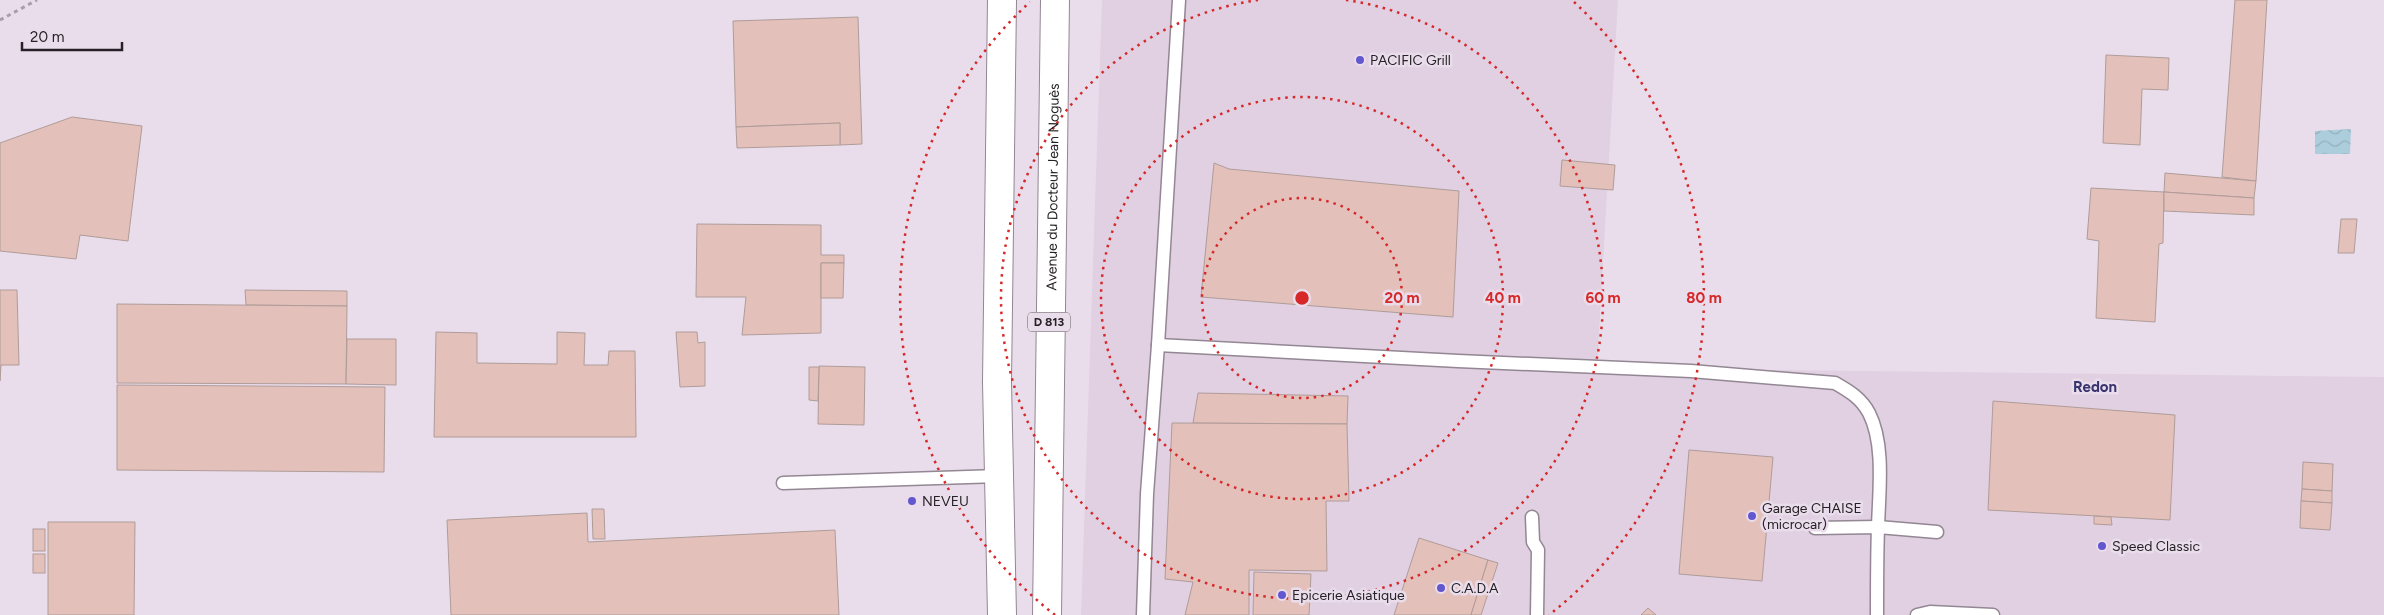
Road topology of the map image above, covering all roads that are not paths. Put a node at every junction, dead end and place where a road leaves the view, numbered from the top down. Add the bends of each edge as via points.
1 (1002, 0) edge
2 (1055, 0) edge
3 (1179, 0) edge
4 (1158, 344) junction
5 (999, 476) junction
6 (783, 483) dead end
7 (1532, 517) dead end
8 (1878, 527) junction
9 (1815, 528) dead end
10 (1937, 532) dead end
11 (1002, 615) edge
12 (1047, 615) edge
13 (1143, 615) edge
14 (1537, 615) edge
15 (1877, 615) edge
16 (1916, 615) edge
17 (1993, 615) edge

1 - 5 main road via 997,382
2 - 12 main road, Avenue du Docteur Jean Noguès / D 813
3 - 4 lane
4 - 8 lane via 1691,372 1835,384 1856,394 1869,412 1876,434 1880,489
4 - 13 lane via 1146,494
5 - 6 lane
5 - 11 main road
7 - 14 lane via 1533,542 1538,550
8 - 9 lane
8 - 10 lane
8 - 15 lane
16 - 17 lane via 1930,612

